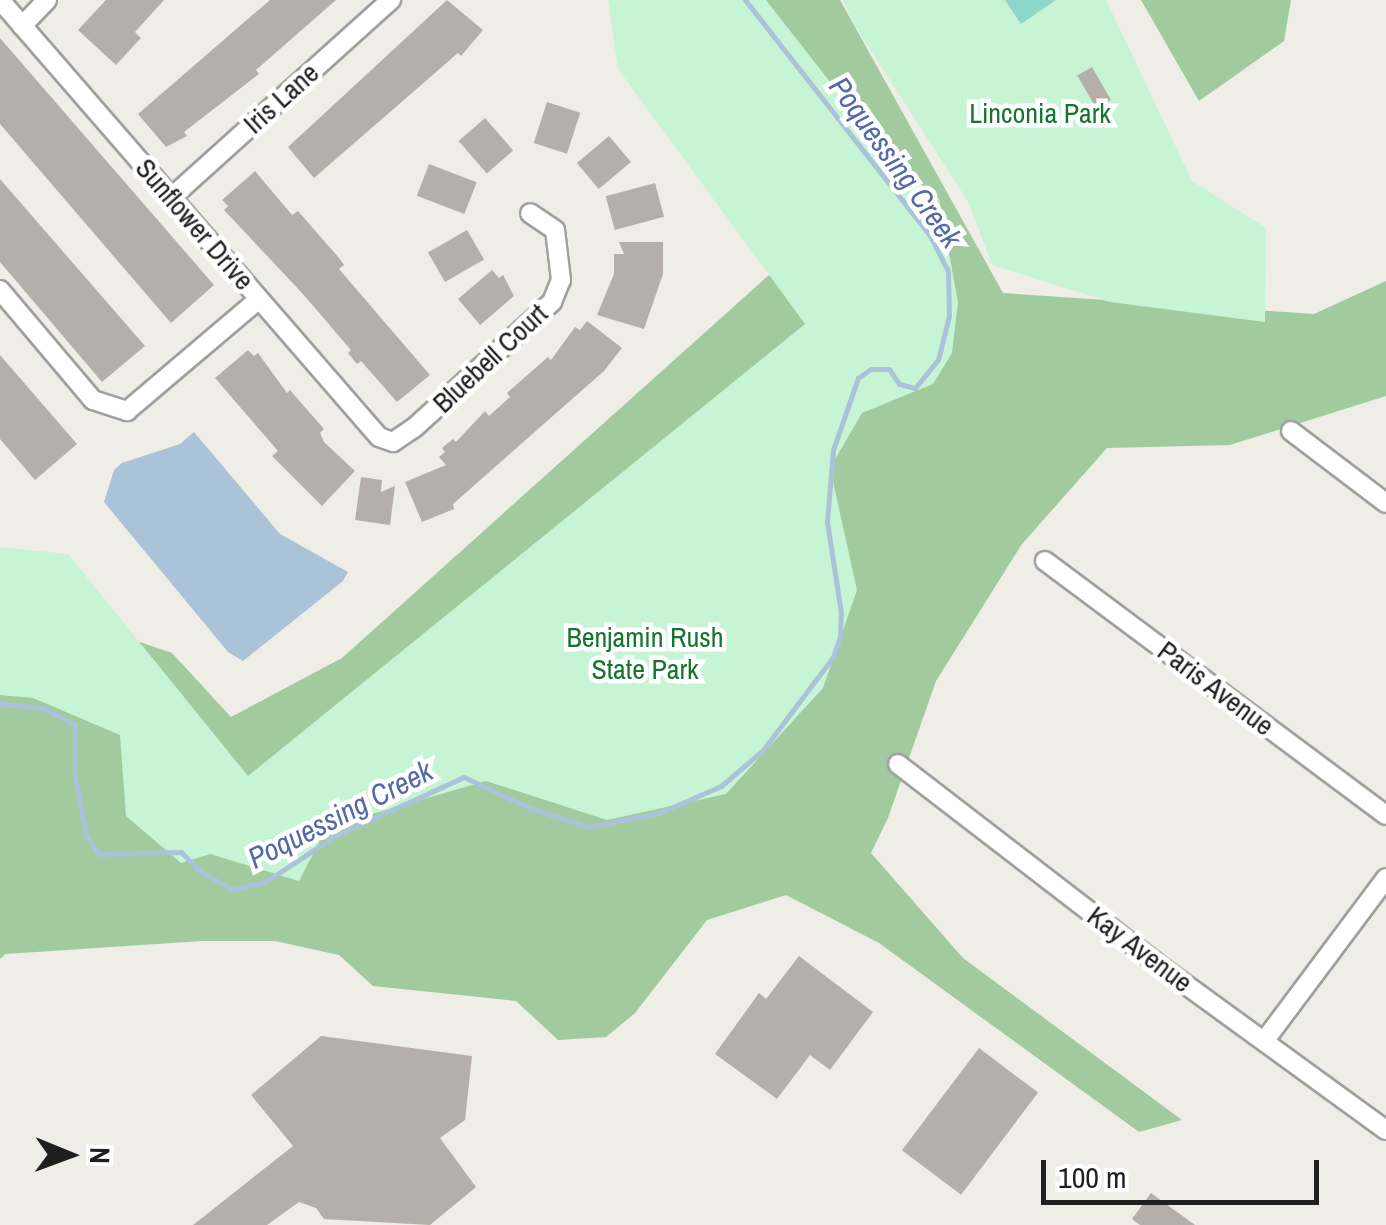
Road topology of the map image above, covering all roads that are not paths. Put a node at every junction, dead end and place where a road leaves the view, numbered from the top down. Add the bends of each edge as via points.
1 (0, 0) edge
2 (47, 0) edge
3 (390, 0) edge
4 (22, 26) junction
5 (172, 197) junction
6 (530, 213) dead end
7 (0, 290) edge
8 (259, 300) junction
9 (1291, 430) dead end
10 (393, 442) joint
11 (1386, 503) edge
12 (1045, 561) dead end
13 (898, 764) dead end
14 (1386, 815) edge
15 (1386, 878) edge
16 (1266, 1040) junction
17 (1386, 1130) edge

1 - 4 street, Sunflower Drive
2 - 4 street
3 - 5 street, Iris Lane
4 - 5 street, Sunflower Drive
5 - 8 street, Sunflower Drive
6 - 10 street, Bluebell Court via 555,230 561,280 552,302
7 - 8 street via 93,400 127,411
8 - 10 street, Sunflower Drive via 379,437
9 - 11 street
12 - 14 street, Paris Avenue
13 - 16 street, Kay Avenue
15 - 16 street
16 - 17 street, Kay Avenue

